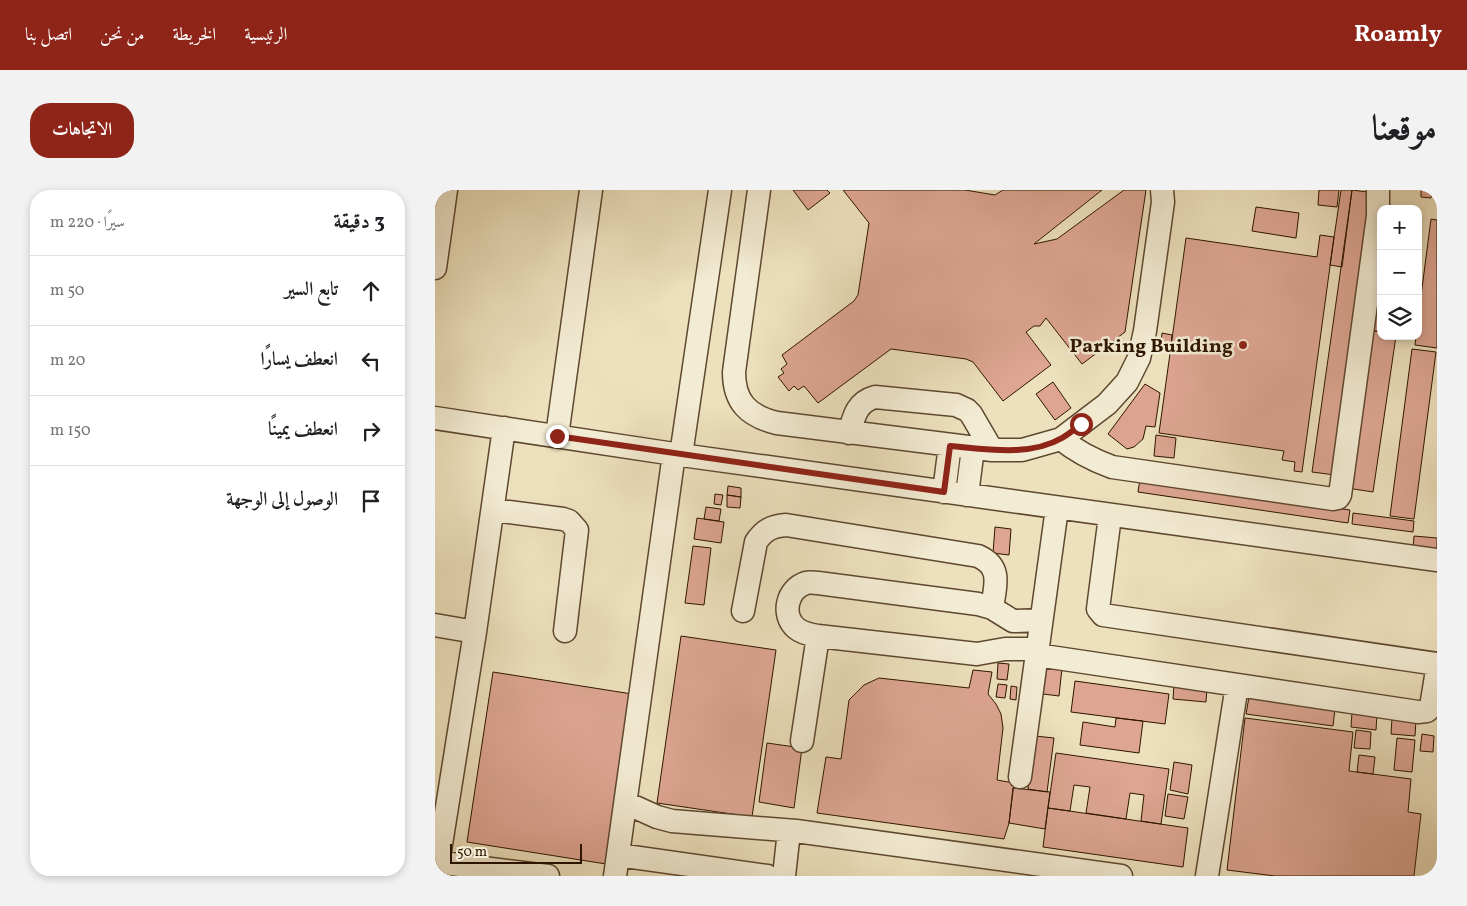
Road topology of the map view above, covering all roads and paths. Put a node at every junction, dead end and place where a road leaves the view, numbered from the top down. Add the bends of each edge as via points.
1 (591, 190) edge
2 (720, 190) edge
3 (759, 190) edge
4 (1163, 190) edge
5 (1378, 190) edge
6 (441, 204) edge
7 (435, 268) edge
8 (435, 418) edge
9 (505, 428) junction
10 (849, 433) junction
11 (557, 436) junction
12 (1061, 438) junction
13 (950, 446) junction
14 (982, 449) junction
15 (677, 454) junction
16 (944, 492) junction
17 (967, 495) junction
18 (1057, 508) junction
19 (493, 510) junction
20 (1110, 516) junction
21 (1437, 560) edge
22 (743, 611) dead end
23 (1000, 613) junction
24 (1041, 620) junction
25 (435, 625) edge
26 (565, 631) dead end
27 (475, 632) junction
28 (818, 636) junction
29 (1000, 650) junction
30 (1037, 652) junction
31 (1437, 664) edge
32 (1437, 670) edge
33 (1237, 685) junction
34 (802, 741) dead end
35 (1020, 777) dead end
36 (626, 803) junction
37 (789, 830) junction
38 (437, 862) edge
39 (617, 865) edge
40 (548, 876) edge
41 (767, 876) edge
42 (784, 876) edge
43 (1121, 876) edge
44 (1207, 876) edge

1 - 11 lane
2 - 15 lane
3 - 10 lane via 735,357 734,386 739,400 749,412 762,419
4 - 12 lane via 1139,358 1127,382 1107,404
5 - 12 lane via 1377,226 1338,498 1333,500 1113,467 1094,461
6 - 7 lane
8 - 9 lane
9 - 11 lane
9 - 19 lane
10 - 13 lane
10 - 14 lane via 856,410 869,398 956,405 971,414
11 - 15 lane
12 - 14 lane via 1022,450
13 - 14 lane
13 - 16 lane
14 - 17 lane
15 - 16 lane
15 - 36 lane
16 - 17 lane
17 - 18 lane
18 - 20 lane
18 - 24 lane
19 - 26 lane via 563,519 577,530
19 - 27 lane
20 - 21 lane
20 - 31 lane via 1098,608 1103,615
22 - 23 lane via 756,542 768,528 786,525 986,559 996,572
23 - 24 lane via 1017,621
23 - 28 lane via 968,603 807,583 790,596 789,619 796,628
23 - 29 lane via 1007,634
24 - 30 lane
25 - 27 lane
27 - 38 lane
28 - 29 lane via 977,654
28 - 34 lane
29 - 30 lane
30 - 33 lane
30 - 35 lane
32 - 33 lane via 1433,702 1423,712
33 - 44 lane
36 - 37 lane via 672,821
36 - 39 lane
37 - 42 lane
37 - 43 lane
38 - 40 lane
39 - 41 lane

